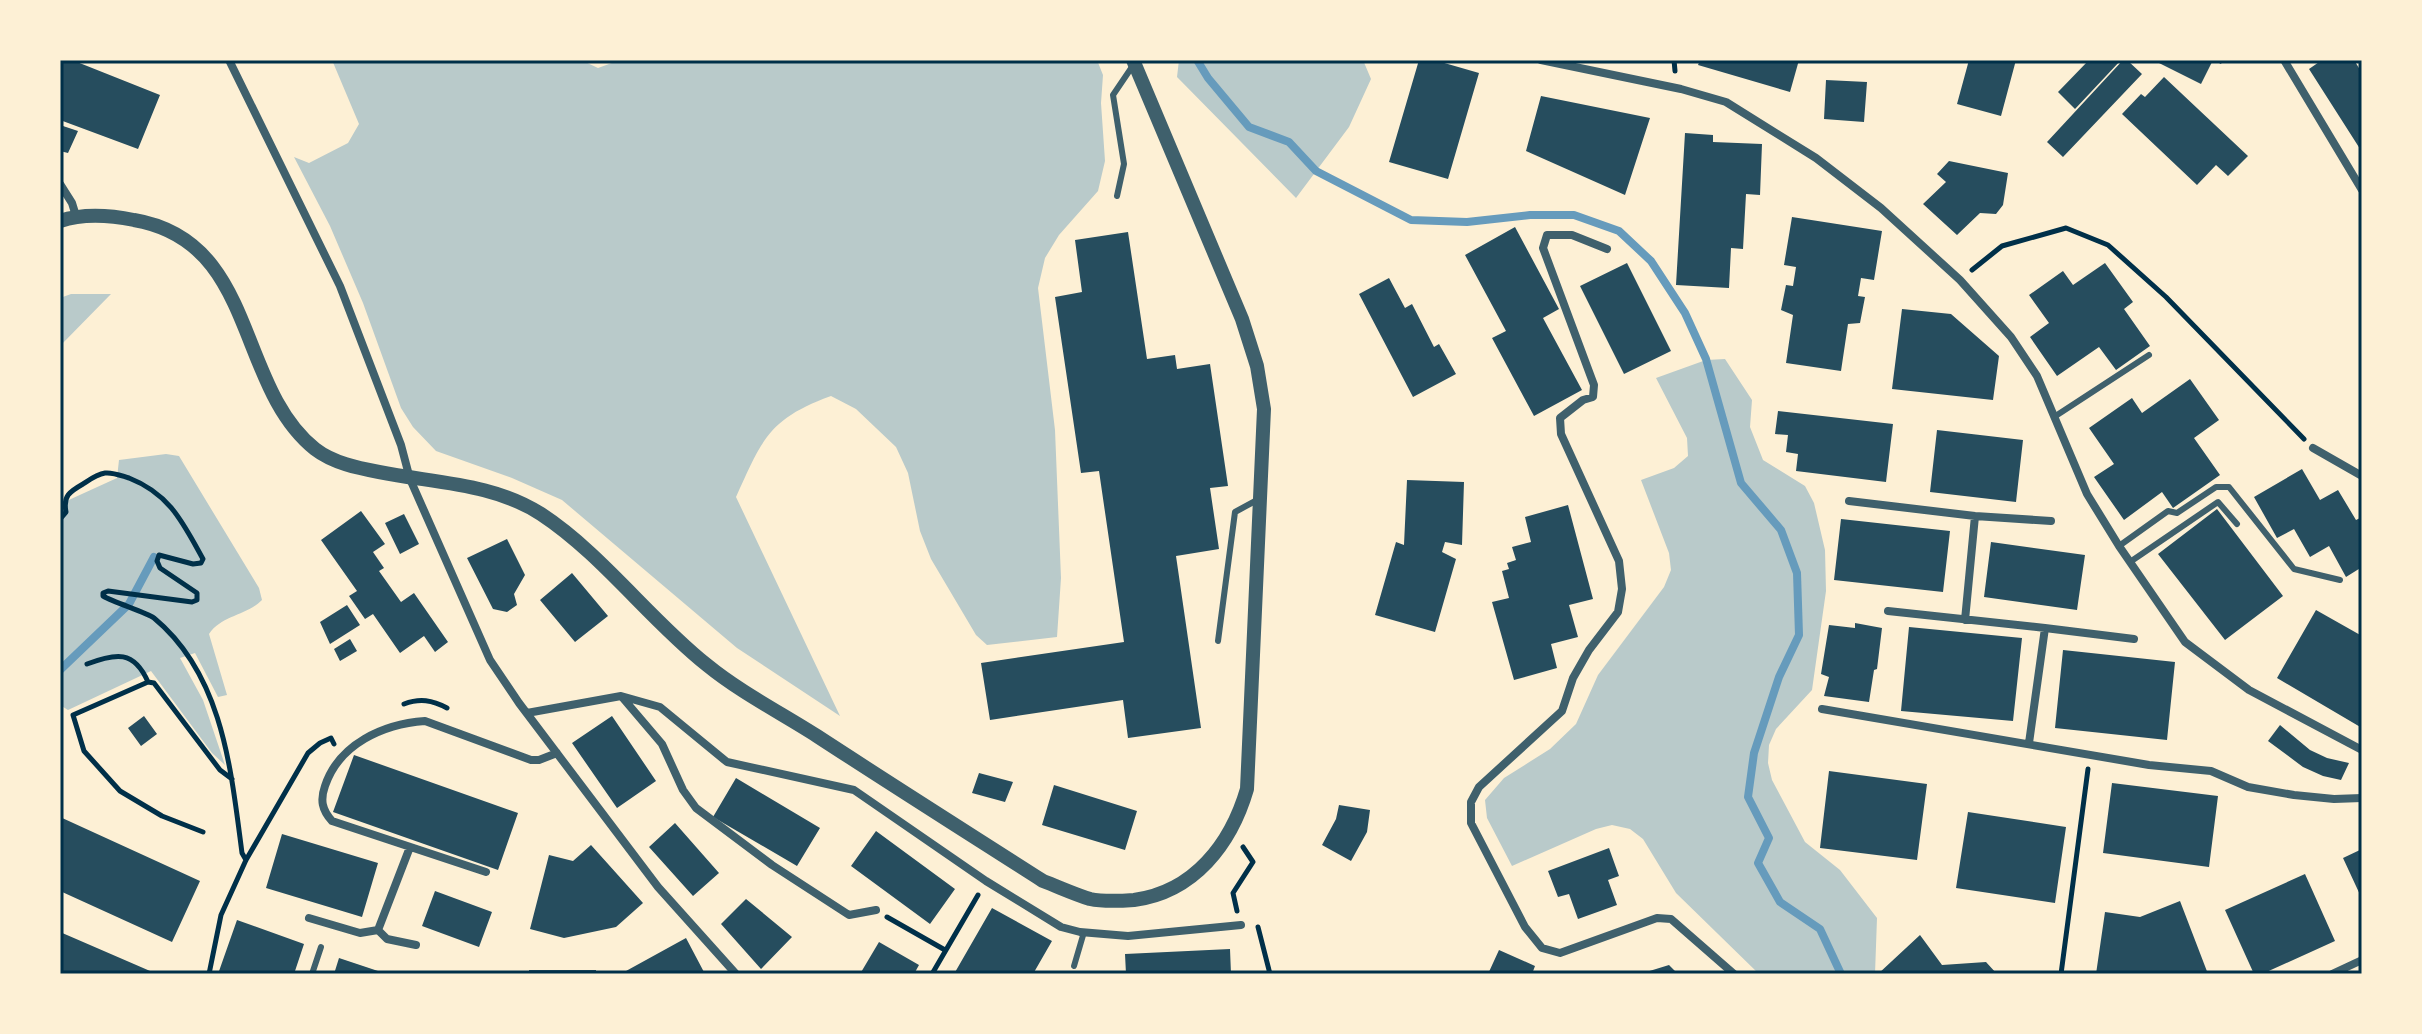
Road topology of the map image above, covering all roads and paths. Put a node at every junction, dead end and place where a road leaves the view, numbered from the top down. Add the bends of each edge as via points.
1 (229, 60) edge
2 (1541, 60) edge
3 (2284, 60) edge
4 (1134, 62) edge
5 (60, 184) edge
6 (2362, 190) edge
7 (1117, 196) dead end
8 (76, 216) junction
9 (60, 221) edge
10 (1607, 249) dead end
11 (1960, 280) junction
12 (2149, 355) dead end
13 (2054, 417) junction
14 (2313, 448) joint
15 (2362, 476) edge
16 (410, 479) junction
17 (1262, 497) junction
18 (1849, 501) dead end
19 (1975, 516) junction
20 (60, 519) edge
21 (2051, 521) dead end
22 (2237, 524) dead end
23 (2119, 546) junction
24 (2130, 562) junction
25 (2340, 580) dead end
26 (1888, 611) dead end
27 (1965, 620) junction
28 (2045, 628) junction
29 (2134, 639) dead end
30 (1218, 641) dead end
31 (87, 664) dead end
32 (148, 682) junction
33 (621, 696) junction
34 (1822, 709) dead end
35 (527, 713) junction
36 (327, 740) dead end
37 (2029, 743) junction
38 (2362, 750) edge
39 (557, 753) junction
40 (2090, 754) junction
41 (233, 780) junction
42 (2362, 798) edge
43 (203, 832) dead end
44 (1244, 842) dead end
45 (410, 847) junction
46 (246, 860) junction
47 (486, 872) dead end
48 (986, 881) junction
49 (876, 910) joint
50 (309, 918) dead end
51 (1241, 925) joint
52 (1259, 927) dead end
53 (378, 930) junction
54 (1084, 932) junction
55 (416, 945) dead end
56 (321, 947) dead end
57 (945, 950) junction
58 (2362, 960) edge
59 (1074, 966) dead end
60 (209, 974) edge
61 (312, 974) edge
62 (736, 974) edge
63 (932, 974) edge
64 (1270, 974) edge
65 (1734, 974) edge
66 (2061, 974) edge
67 (2332, 974) edge

1 - 16 street via 340,286
2 - 11 street via 1726,102 1827,166
3 - 6 street
4 - 7 lane via 1113,95 1124,164
4 - 17 street via 1257,366 1264,409
5 - 8 street
8 - 9 street
8 - 16 street via 143,221 193,247 233,298 268,385 299,435 338,461
10 - 65 street via 1572,235 1547,235 1543,248 1594,385 1593,397 1560,418 1561,434 1619,561 1618,612 1573,678 1562,711 1479,787 1471,802 1471,823 1525,927 1542,948 1560,953 1657,918 1671,919
11 - 13 street via 2011,337 2037,376
11 - 14 path via 2002,246 2066,228 2108,245
12 - 13 lane
13 - 23 street via 2087,494
14 - 15 street
16 - 17 street via 507,497 541,514 708,666 1043,881 1092,899 1118,901 1183,884 1218,851 1241,809 1250,759
16 - 35 street via 490,660
17 - 30 lane via 1235,512
18 - 19 street
19 - 21 street
19 - 27 street
20 - 41 path via 68,493 106,472 150,486 181,520 201,563 159,555 157,561 197,593 197,600 108,591 103,596 151,616 185,650 209,693
22 - 24 lane via 2218,502
23 - 24 street
23 - 25 lane via 2168,511 2177,513 2216,487 2229,487 2294,569
24 - 38 street via 2185,642 2249,690
26 - 27 street
27 - 28 street
28 - 29 street
28 - 37 street
31 - 32 path via 111,656 133,659
32 - 41 path
32 - 43 path via 73,715 84,751 120,791
33 - 35 street
33 - 48 street via 660,707 727,762 854,790
33 - 49 street via 662,744 696,808 849,915
34 - 37 street
35 - 39 street
36 - 46 path via 308,753
37 - 40 street
39 - 45 street via 531,760 425,721 382,731 345,751 329,773 323,792 325,813 332,821
39 - 62 street via 658,887
40 - 42 street via 2211,771 2248,787 2294,795
40 - 66 path
41 - 46 path
44 - 51 path via 1253,862 1233,893
45 - 47 street
45 - 53 street
46 - 60 path via 221,915
48 - 54 street via 1061,927
48 - 57 path
49 - 57 path
50 - 53 street via 360,933
51 - 54 street via 1128,936
52 - 64 path
53 - 55 street via 387,939
54 - 59 lane
56 - 61 lane
57 - 63 path
58 - 67 street

